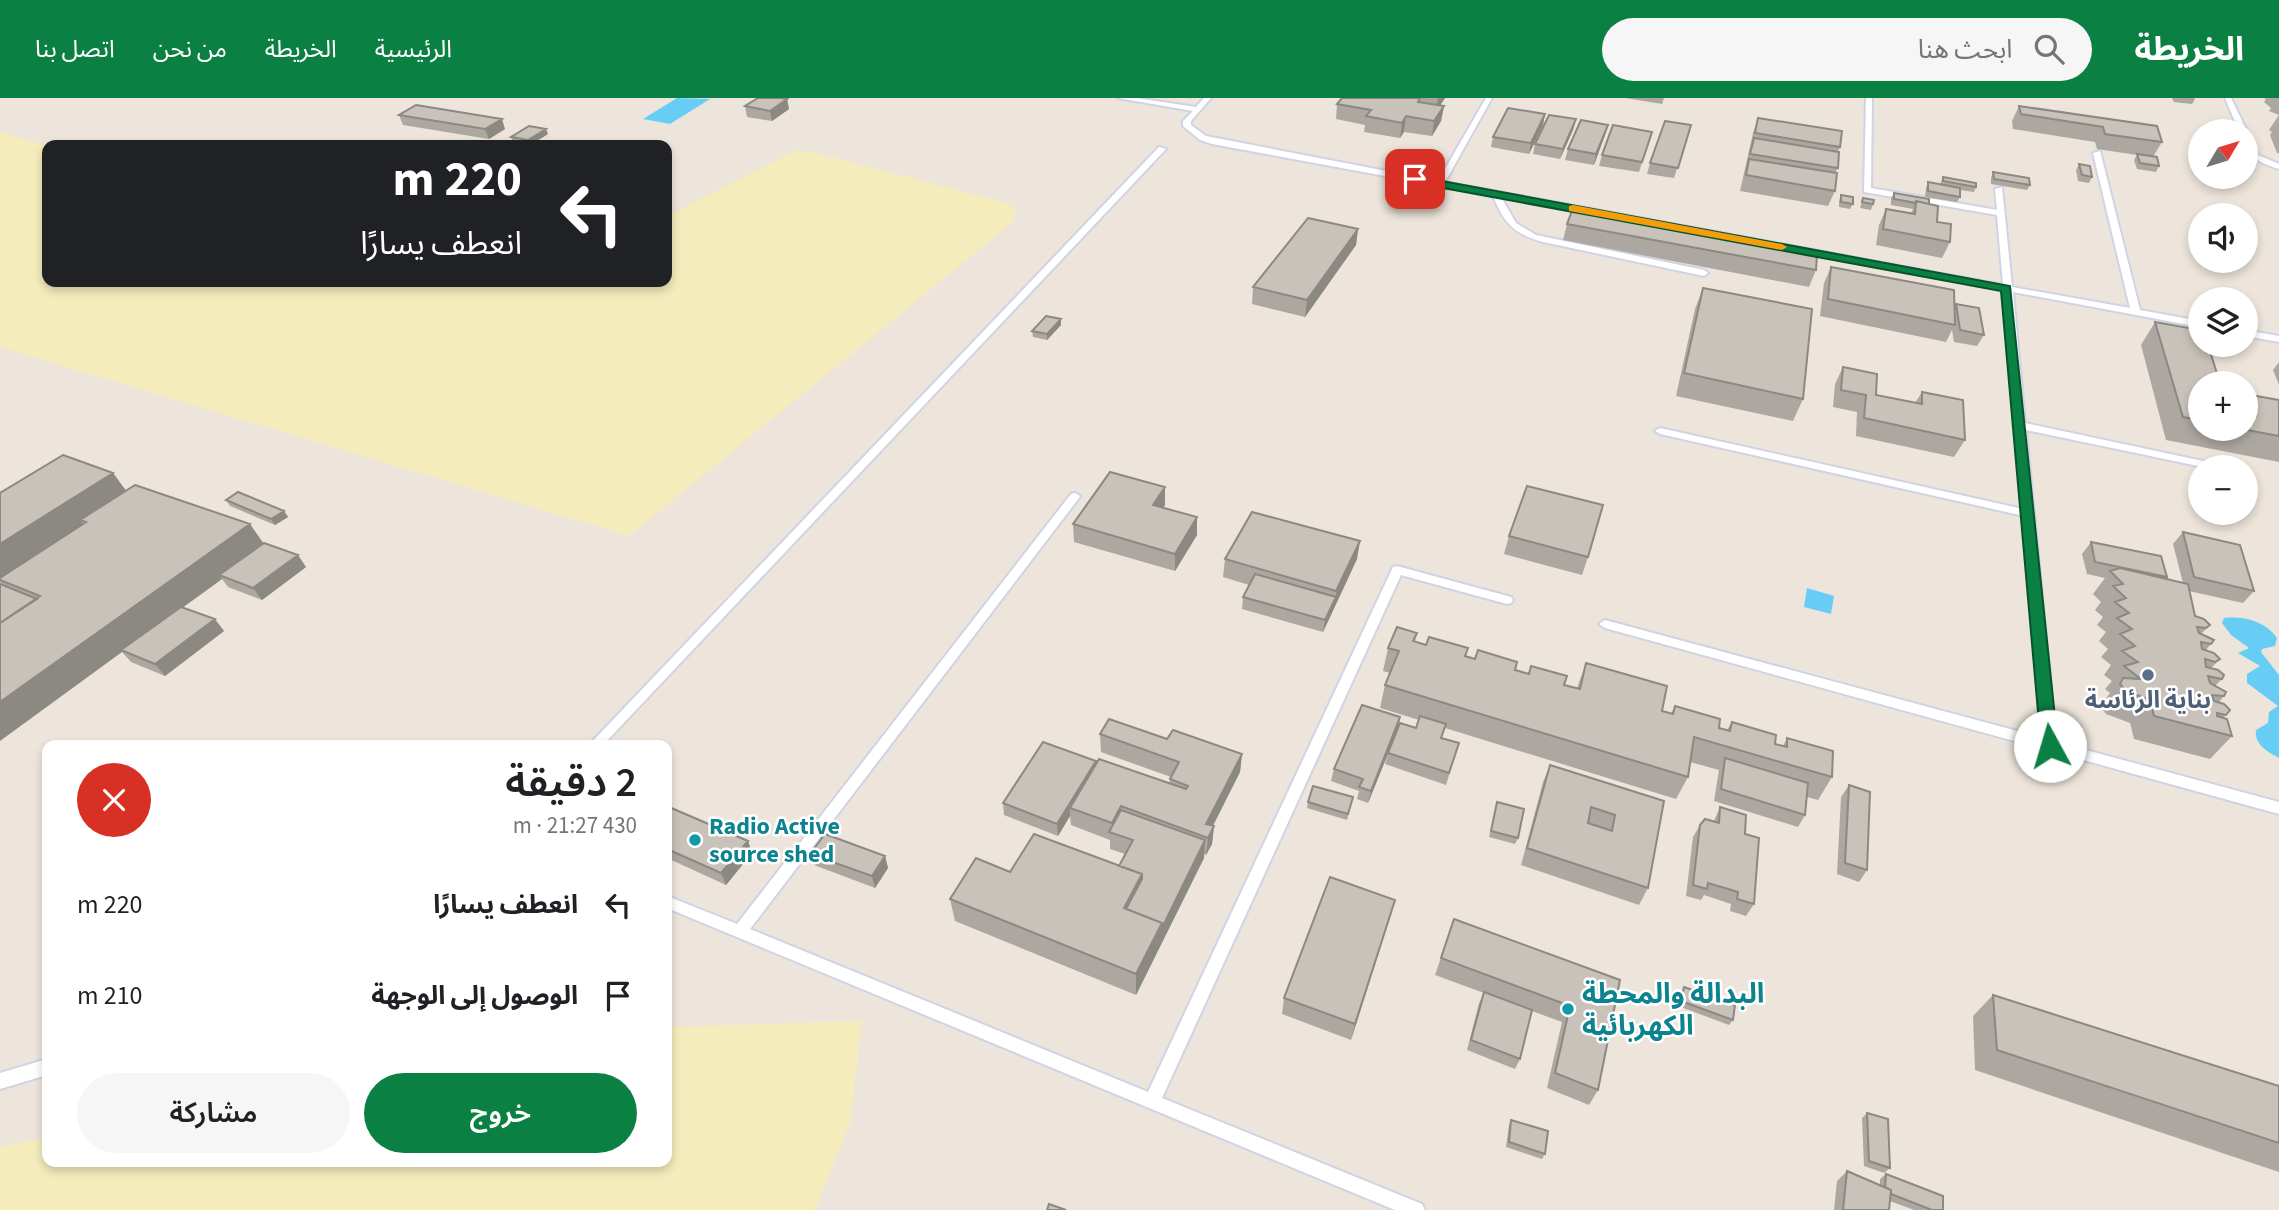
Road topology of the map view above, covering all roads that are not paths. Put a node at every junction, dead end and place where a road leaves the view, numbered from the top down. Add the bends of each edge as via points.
1 (1121, 98) edge
2 (1208, 98) edge
3 (1489, 98) edge
4 (1869, 98) edge
5 (2228, 98) edge
6 (1197, 109) junction
7 (2238, 119) edge
8 (1162, 149) dead end
9 (2097, 153) dead end
10 (2258, 157) edge
11 (2279, 167) edge
12 (1440, 184) junction
13 (1999, 189) edge
14 (1496, 194) junction
15 (2001, 213) junction
16 (1704, 273) dead end
17 (2006, 289) junction
18 (2136, 313) junction
19 (2188, 322) edge
20 (2258, 335) edge
21 (2279, 339) edge
22 (2019, 425) junction
23 (1660, 431) dead end
24 (2188, 461) edge
25 (1075, 496) dead end
26 (2028, 514) junction
27 (1507, 600) dead end
28 (1605, 624) dead end
29 (600, 740) edge
30 (2050, 746) junction
31 (2279, 808) edge
32 (672, 904) edge
33 (739, 932) junction
34 (42, 1068) edge
35 (0, 1081) edge
36 (1152, 1101) junction
37 (1405, 1208) edge

1 - 6 lane
2 - 6 lane
3 - 12 lane
4 - 15 lane via 1867,190
5 - 7 lane
6 - 12 lane via 1186,126 1214,142
8 - 29 lane
9 - 18 lane
10 - 11 lane
12 - 14 lane
13 - 15 lane
14 - 16 lane via 1506,219 1522,233
14 - 17 lane
15 - 17 lane
17 - 18 lane
17 - 22 lane
18 - 19 lane
20 - 21 lane
22 - 24 lane
22 - 26 lane
23 - 26 lane
25 - 33 lane
26 - 30 lane
27 - 36 lane via 1397,570
28 - 30 lane
30 - 31 lane
32 - 33 lane
33 - 36 lane
34 - 35 lane
36 - 37 lane

